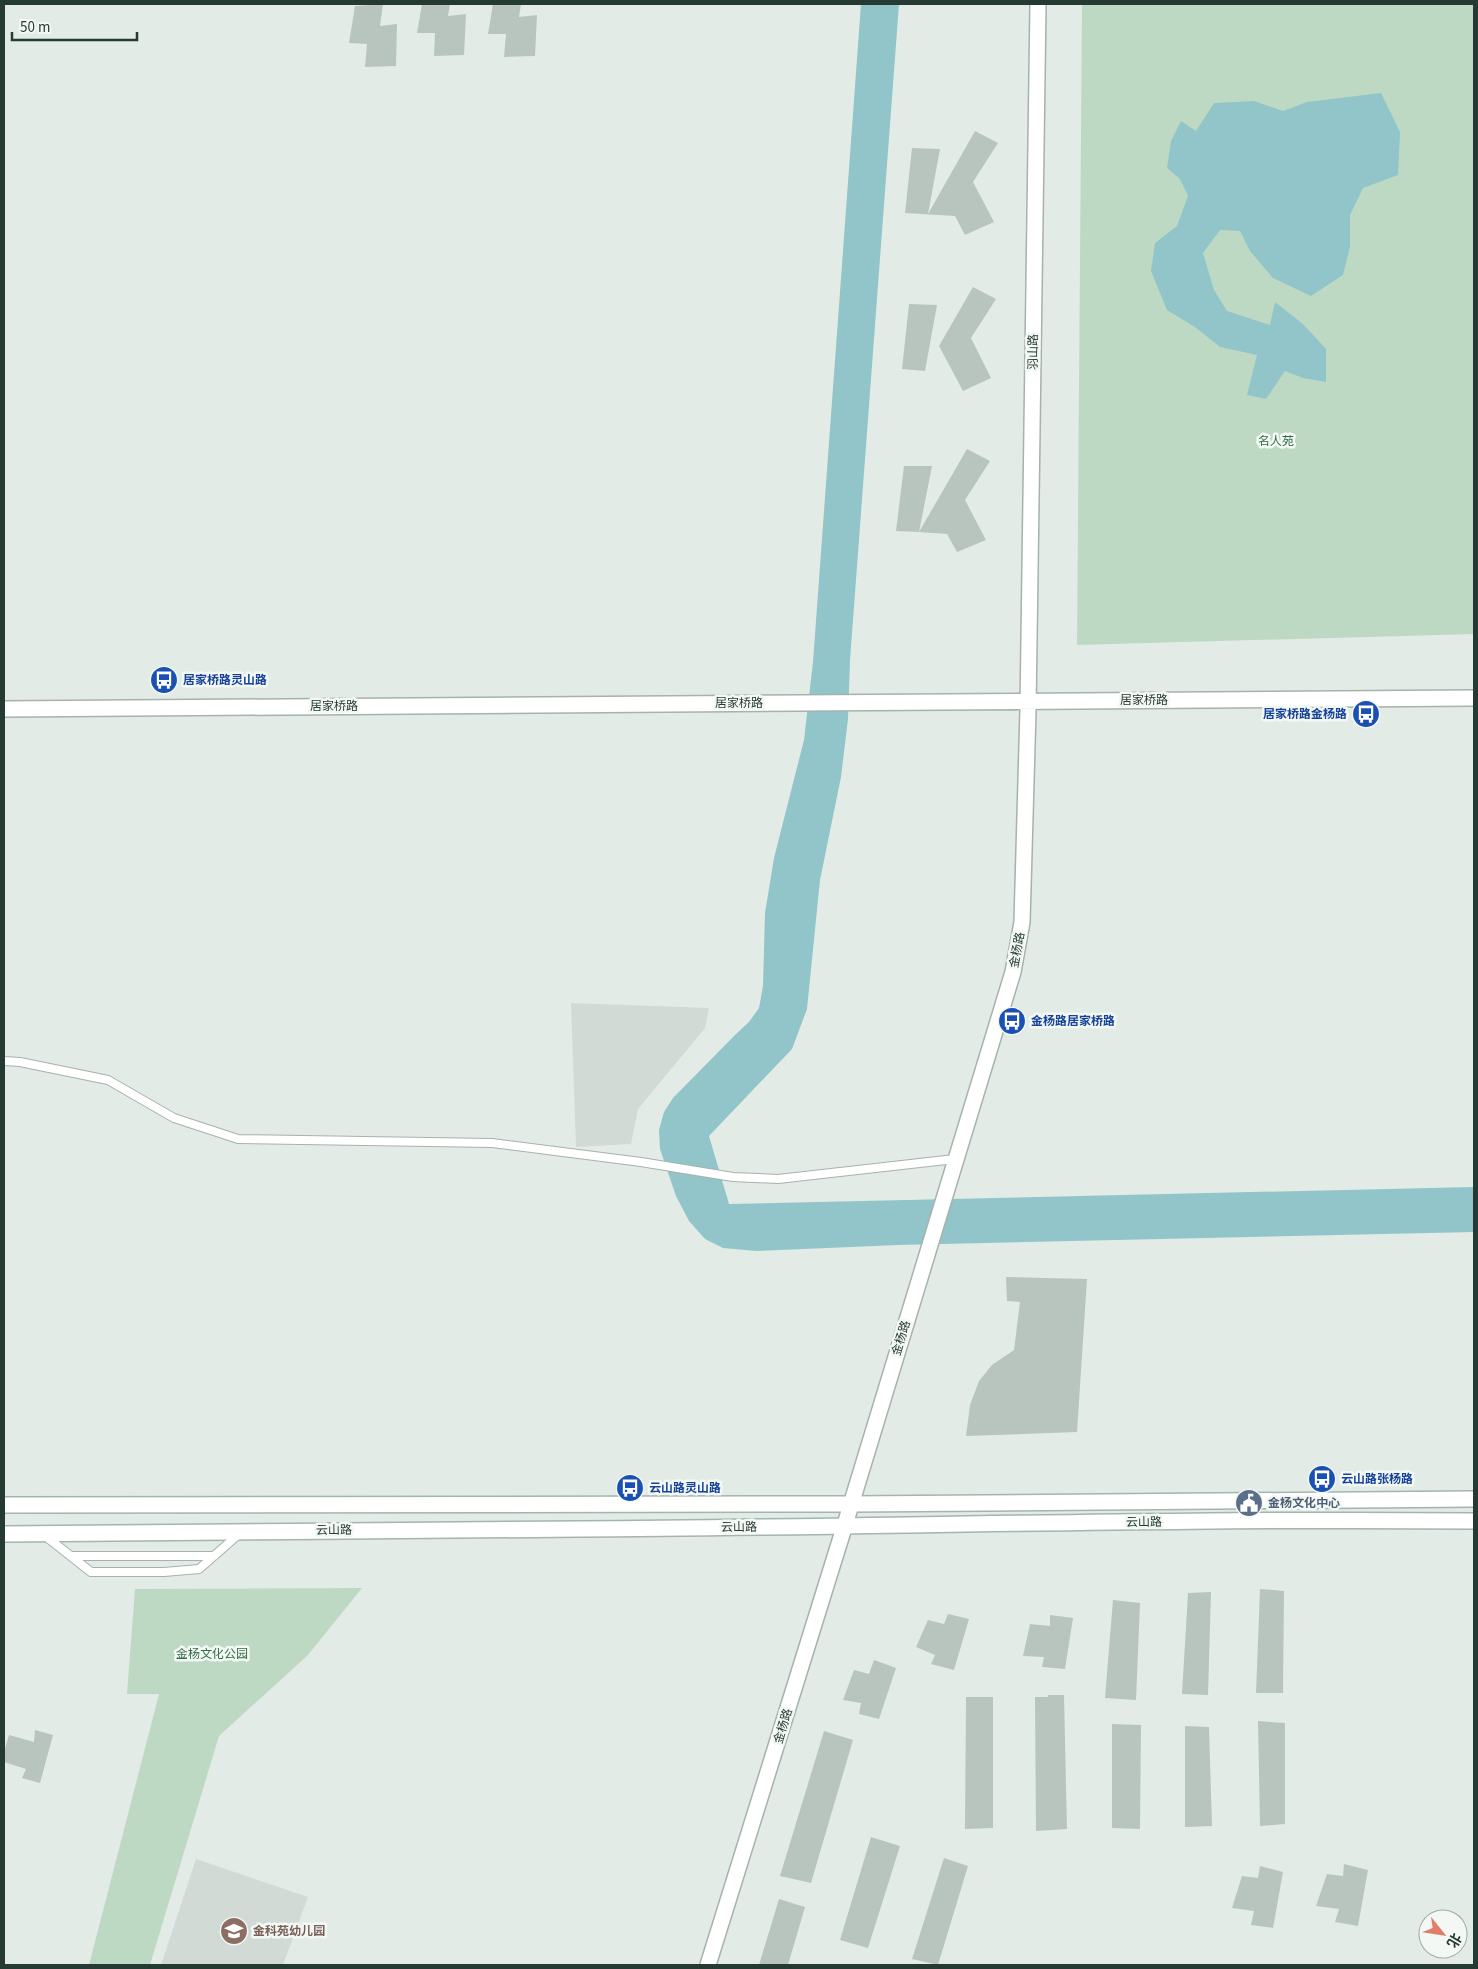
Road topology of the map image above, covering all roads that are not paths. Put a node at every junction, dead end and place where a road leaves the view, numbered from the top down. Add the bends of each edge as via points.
1 (1038, 4) edge
2 (1474, 698) edge
3 (1028, 700) junction
4 (4, 709) edge
5 (4, 1062) edge
6 (956, 1159) junction
7 (1474, 1499) edge
8 (851, 1504) junction
9 (4, 1506) edge
10 (1474, 1521) edge
11 (845, 1525) junction
12 (243, 1531) junction
13 (42, 1533) junction
14 (4, 1534) edge
15 (71, 1556) junction
16 (214, 1556) junction
17 (708, 1965) edge

1 - 3 street, 羽山路
2 - 3 street, 居家桥路
3 - 4 street, 居家桥路
3 - 6 street, 金杨路 via 1022,922 1013,972
5 - 6 lane via 20,1062 108,1080 174,1118 238,1139 492,1143 733,1177 778,1179
6 - 8 street, 金杨路
7 - 8 street, 云山路
8 - 9 street, 云山路
8 - 11 street, 金杨路
10 - 11 street, 云山路
11 - 12 street, 云山路
11 - 17 street, 金杨路
12 - 13 street, 云山路
12 - 16 lane
13 - 14 street, 云山路
13 - 15 lane
15 - 16 lane
15 - 16 lane via 90,1572 199,1569

